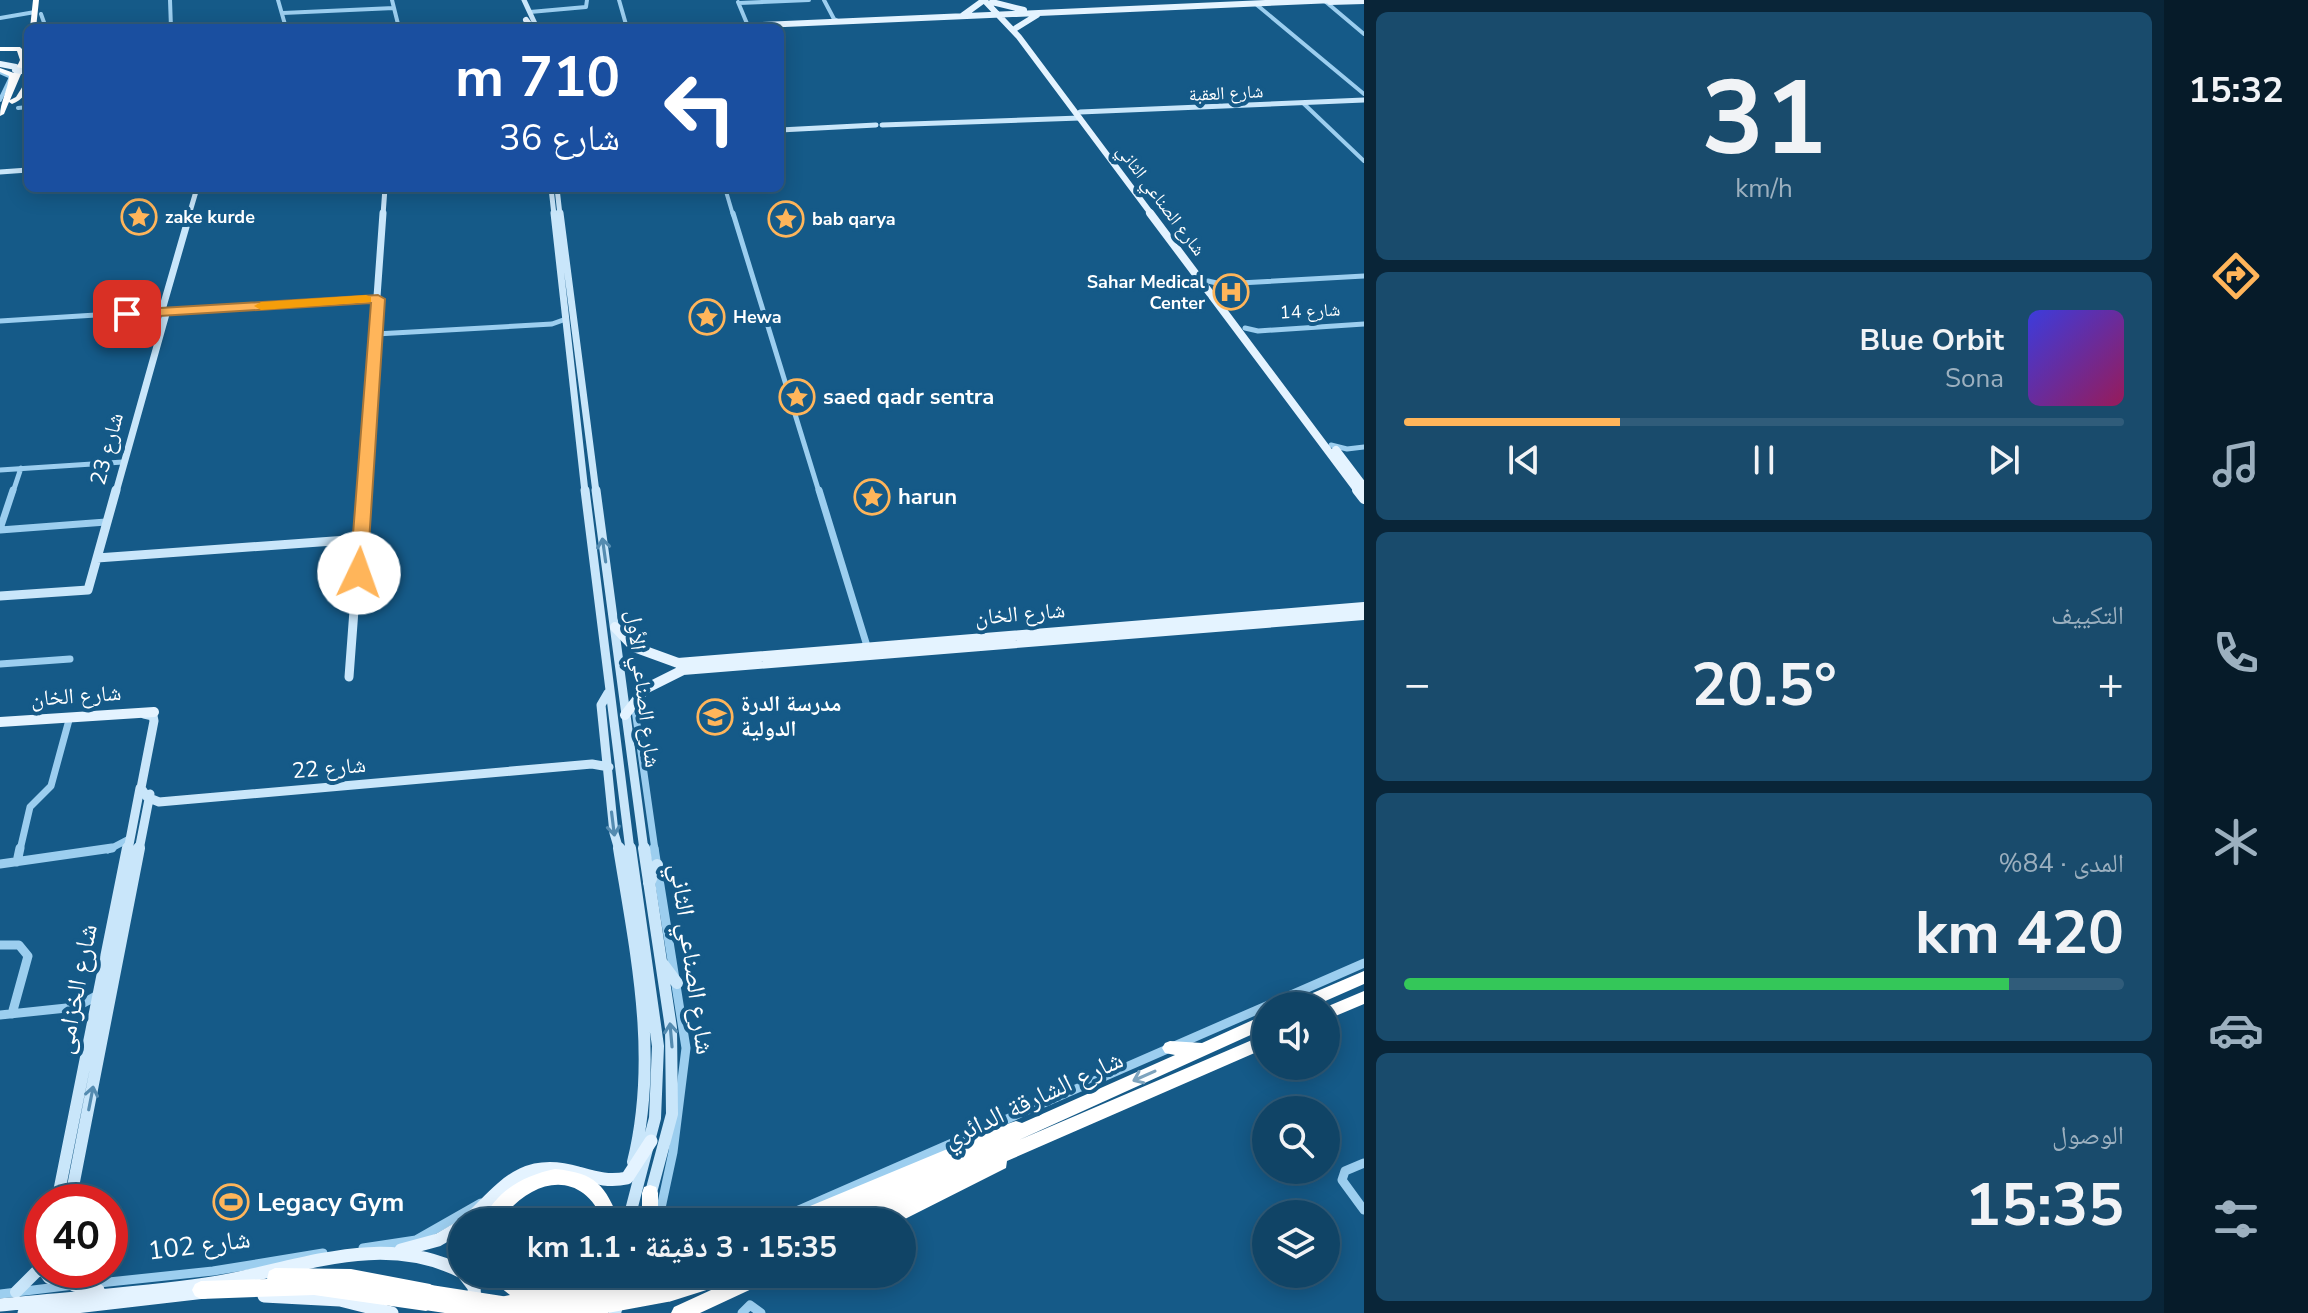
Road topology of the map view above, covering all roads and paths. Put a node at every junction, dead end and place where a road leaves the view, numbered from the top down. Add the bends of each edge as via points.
1 (36, 0) edge
2 (43, 0) edge
3 (170, 0) edge
4 (278, 0) edge
5 (392, 0) edge
6 (517, 0) edge
7 (524, 0) edge
8 (587, 0) edge
9 (619, 0) edge
10 (796, 0) edge
11 (809, 0) edge
12 (824, 0) edge
13 (1157, 0) edge
14 (1334, 0) edge
15 (738, 1) edge
16 (989, 1) edge
17 (1364, 1) edge
18 (1326, 2) junction
19 (1257, 5) junction
20 (1272, 5) junction
21 (1165, 7) junction
22 (394, 8) junction
23 (530, 12) junction
24 (283, 13) junction
25 (1040, 14) junction
26 (962, 16) junction
27 (1003, 16) junction
28 (0, 18) edge
29 (976, 18) junction
30 (835, 21) junction
31 (36, 22) edge
32 (171, 24) edge
33 (285, 24) edge
34 (398, 24) edge
35 (529, 24) edge
36 (531, 24) edge
37 (626, 24) edge
38 (747, 24) edge
39 (783, 24) edge
40 (784, 26) edge
41 (1013, 28) junction
42 (1290, 29) junction
43 (1364, 34) edge
44 (24, 40) edge
45 (0, 48) edge
46 (24, 58) edge
47 (5, 68) edge
48 (24, 71) edge
49 (24, 78) edge
50 (13, 87) junction
51 (24, 89) edge
52 (1364, 97) edge
53 (0, 100) edge
54 (1303, 103) junction
55 (17, 105) junction
56 (24, 106) edge
57 (0, 114) edge
58 (1080, 115) junction
59 (0, 126) edge
60 (784, 130) edge
61 (1364, 161) edge
62 (24, 168) edge
63 (0, 170) edge
64 (196, 192) edge
65 (385, 192) edge
66 (551, 192) edge
67 (558, 192) edge
68 (726, 192) edge
69 (1364, 276) edge
70 (1214, 284) junction
71 (378, 299) junction
72 (164, 312) junction
73 (0, 321) edge
74 (566, 323) junction
75 (1364, 324) edge
76 (1254, 333) junction
77 (376, 334) junction
78 (1364, 447) edge
79 (1342, 451) junction
80 (123, 462) junction
81 (21, 468) junction
82 (0, 470) edge
83 (1364, 487) edge
84 (1364, 499) edge
85 (106, 522) junction
86 (0, 529) edge
87 (361, 539) junction
88 (97, 558) junction
89 (0, 596) edge
90 (1364, 607) edge
91 (1364, 615) edge
92 (615, 627) junction
93 (867, 646) junction
94 (70, 659) dead end
95 (0, 664) edge
96 (681, 666) junction
97 (349, 677) dead end
98 (634, 700) junction
99 (149, 713) junction
100 (625, 715) junction
101 (69, 720) junction
102 (0, 723) edge
103 (611, 758) junction
104 (140, 785) junction
105 (150, 796) junction
106 (639, 810) junction
107 (650, 819) junction
108 (131, 838) junction
109 (105, 852) junction
110 (17, 862) junction
111 (126, 862) junction
112 (0, 864) edge
113 (657, 865) junction
114 (649, 883) junction
115 (0, 945) edge
116 (660, 961) junction
117 (1364, 963) edge
118 (1364, 977) edge
119 (638, 979) junction
120 (677, 983) junction
121 (1298, 992) edge
122 (1330, 992) edge
123 (99, 994) junction
124 (651, 994) junction
125 (1364, 997) edge
126 (76, 1007) junction
127 (1340, 1008) edge
128 (1252, 1012) edge
129 (12, 1014) junction
130 (0, 1015) edge
131 (95, 1018) junction
132 (1252, 1027) edge
133 (1252, 1047) edge
134 (1170, 1048) junction
135 (1204, 1049) junction
136 (659, 1064) junction
137 (648, 1074) junction
138 (681, 1103) junction
139 (672, 1114) junction
140 (1039, 1123) junction
141 (73, 1126) junction
142 (651, 1141) junction
143 (1014, 1152) junction
144 (1364, 1163) edge
145 (78, 1164) junction
146 (629, 1176) junction
147 (61, 1184) edge
148 (74, 1184) edge
149 (650, 1193) junction
150 (490, 1199) junction
151 (481, 1208) edge
152 (498, 1208) edge
153 (604, 1208) edge
154 (632, 1208) edge
155 (646, 1208) edge
156 (650, 1208) edge
157 (661, 1208) edge
158 (803, 1208) edge
159 (825, 1208) edge
160 (852, 1208) edge
161 (882, 1208) edge
162 (911, 1208) edge
163 (1364, 1210) edge
164 (448, 1234) edge
165 (382, 1254) junction
166 (448, 1266) edge
167 (240, 1278) junction
168 (128, 1280) edge
169 (24, 1285) edge
170 (49, 1288) edge
171 (89, 1288) edge
172 (473, 1288) edge
173 (512, 1288) edge
174 (601, 1288) edge
175 (610, 1288) edge
176 (622, 1288) edge
177 (640, 1288) edge
178 (684, 1288) edge
179 (734, 1288) edge
180 (737, 1288) edge
181 (201, 1290) junction
182 (16, 1292) junction
183 (108, 1292) junction
184 (0, 1294) edge
185 (428, 1297) junction
186 (0, 1305) edge
187 (574, 1305) edge
188 (501, 1310) edge
189 (44, 1312) edge
190 (24, 1313) edge
191 (392, 1313) edge
192 (470, 1313) edge
193 (543, 1313) edge
194 (593, 1313) edge
195 (602, 1313) edge
196 (615, 1313) edge
197 (680, 1313) edge
198 (697, 1313) edge
199 (742, 1313) edge
200 (761, 1313) edge

1 - 31 highway
2 - 31 highway
3 - 32 street
4 - 24 street
5 - 22 street
6 - 35 street
7 - 23 street
8 - 23 street via 586,7
9 - 37 street
10 - 11 street
10 - 15 street
12 - 30 street
13 - 21 street
14 - 21 main road
15 - 38 street
16 - 25 main road
16 - 26 main road
16 - 27 main road, شارع الصناعي الثاني
17 - 18 main road
18 - 20 main road
18 - 43 street
19 - 20 main road
19 - 25 main road
19 - 42 street
20 - 42 street
21 - 25 main road
22 - 24 street
22 - 34 street
23 - 36 street
24 - 33 street
25 - 27 main road
25 - 41 main road
26 - 27 main road
26 - 30 main road
27 - 29 main road
27 - 41 main road, شارع الصناعي الثاني
28 - 31 street via 25,15
29 - 40 main road
29 - 41 main road
30 - 39 main road
41 - 58 main road, شارع الصناعي الثاني
42 - 52 street
44 - 45 highway
45 - 46 highway via 21,49
47 - 50 highway via 14,76
47 - 53 street via 11,77
48 - 50 highway
49 - 55 highway
50 - 57 highway
51 - 55 highway
52 - 54 street, شارع العقبة
54 - 58 street, شارع العقبة
54 - 61 street
55 - 56 street
55 - 59 highway
58 - 60 street, شارع العقبة
58 - 70 main road, شارع الصناعي الثاني
58 - 84 main road, شارع الصناعي الثاني
62 - 63 street
64 - 72 street, شارع 23
65 - 71 street
66 - 74 street, شارع الصناعي الأول
92 -> 67 street, شارع الصناعي الأول
68 - 93 street
69 - 70 street
70 - 76 main road, شارع الصناعي الثاني
71 - 72 street
71 - 77 street
72 - 73 street
72 - 80 street, شارع 23
74 - 77 street
74 - 103 street, شارع الصناعي الأول via 608,693 601,705
75 - 76 street, شارع 14
76 - 79 main road, شارع الصناعي الثاني via 1331,445
77 - 87 street
78 - 79 street
79 - 83 main road, شارع الصناعي الثاني
80 - 81 street
80 - 85 street, شارع 23
81 - 82 street
81 - 86 street
85 - 86 street
85 - 88 street, شارع 23
87 - 88 street
87 - 97 street
88 - 89 street, شارع 23 via 88,590
90 - 93 main road, شارع الخان
91 - 96 main road, شارع الخان
92 - 96 main road via 638,650
92 - 100 street, شارع الصناعي الأول
93 - 96 main road, شارع الخان
94 - 95 street
96 - 98 main road
98 - 100 main road
98 - 107 street, شارع الصناعي الثاني
99 - 101 main road, شارع الخان
99 - 102 main road, شارع الخان
99 - 104 street via 154,719
99 - 105 street via 157,719 145,785
100 - 106 street, شارع الصناعي الأول
101 - 102 main road, شارع الخان
101 - 110 street via 52,782 30,807
103 - 105 street, شارع 22 via 592,764 163,802
103 -> 119 street via 614,833
103 - 124 street, شارع الصناعي الأول
104 - 105 street
104 - 108 street, شارع الخزامى
145 -> 105 street, شارع الخزامى
106 - 107 street
106 - 114 street, شارع الصناعي الأول
107 - 113 street, شارع الصناعي الثاني
108 - 109 street
108 - 111 street, شارع الخزامى
109 - 110 street
109 - 111 street
110 - 112 street
111 - 123 street, شارع الخزامى
113 - 114 street
113 - 120 street, شارع الصناعي الثاني
114 - 116 street, شارع الصناعي الأول
115 - 129 street via 19,945 28,956
116 - 120 street
139 -> 116 street, شارع الصناعي الأول via 671,1028
117 - 121 street
118 - 122 highway
119 - 124 street
119 - 137 street
120 - 138 street, شارع الصناعي الثاني via 686,1048
123 - 126 street
123 - 131 street, شارع الخزامى
124 - 136 street, شارع الصناعي الأول
125 - 127 highway
126 - 129 street
126 - 131 street
128 - 134 street
129 - 130 street
131 - 141 street, شارع الخزامى
132 - 135 highway, شارع الشارقة الدائري
133 - 143 highway, شارع الشارقة الدائري
134 - 135 highway
134 - 158 street
135 -> 140 highway, شارع الشارقة الدائري
136 - 137 street
136 - 142 street, شارع الصناعي الأول
137 - 146 street via 643,1126
138 - 139 street
138 - 157 street, شارع الصناعي الثاني
139 - 149 street, شارع الصناعي الأول
140 - 159 highway via 1011,1129
140 - 160 highway, شارع الشارقة الدائري
141 - 145 street via 70,1162
141 - 147 street, شارع الخزامى
142 - 146 main road
142 - 154 street, شارع الصناعي الأول
143 - 161 highway, شارع الشارقة الدائري
143 - 162 highway
144 - 163 street via 1350,1169 1349,1191
145 - 148 street, شارع الخزامى
146 - 150 main road via 609,1182 572,1168 545,1167 511,1179
149 - 155 street, شارع الصناعي الأول
149 - 156 highway
150 - 151 main road
150 - 168 street, شارع 102 via 406,1243
152 - 153 highway via 523,1184 562,1177 596,1193
164 - 165 main road
165 - 166 main road via 429,1258
165 - 167 main road via 290,1265
167 - 183 main road, شارع 102
167 - 185 highway, شارع 102 via 334,1277
169 - 182 street
170 - 182 street, شارع 102
171 - 183 main road
172 - 192 main road
173 - 187 highway
174 - 194 highway
175 - 195 street
176 - 196 street
177 - 187 highway, bridge
178 - 187 highway, bridge via 652,1298
179 - 197 highway
180 - 198 street
181 - 185 highway, شارع 102 via 314,1286
181 - 189 main road, شارع 102
181 - 191 main road via 340,1300
182 - 184 street, شارع 102
183 - 186 main road, شارع 102
185 - 188 highway, bridge
187 - 188 highway
187 - 193 highway
189 - 190 main road, شارع 102
199 - 200 street via 750,1305

